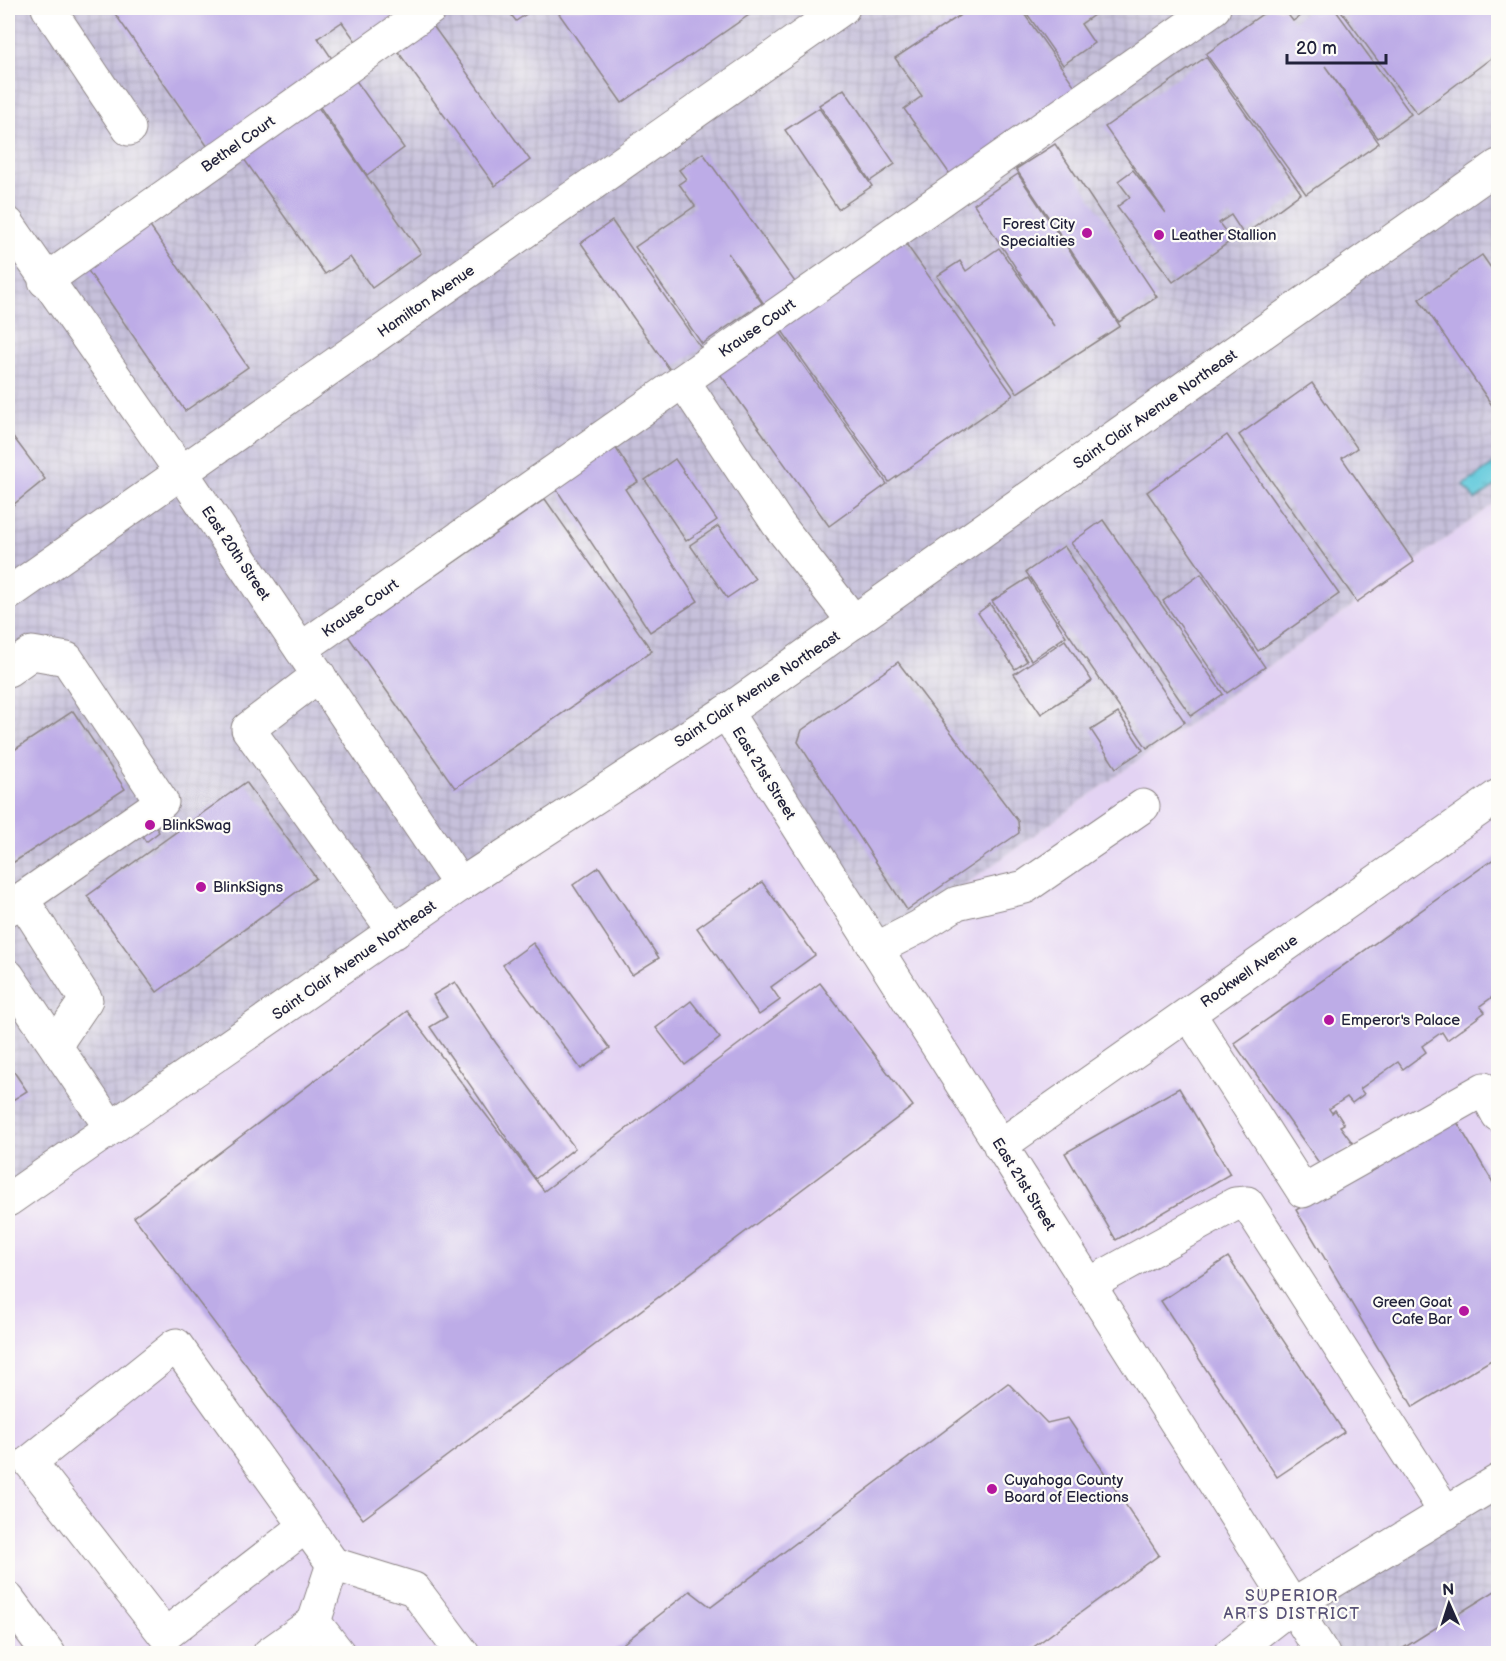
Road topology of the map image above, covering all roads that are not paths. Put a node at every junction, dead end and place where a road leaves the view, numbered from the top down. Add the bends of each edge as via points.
1 (48, 8) edge
2 (431, 8) edge
3 (843, 8) edge
4 (1214, 8) edge
5 (129, 129) dead end
6 (1498, 166) edge
7 (8, 224) edge
8 (45, 281) junction
9 (683, 381) junction
10 (182, 473) junction
11 (8, 594) edge
12 (854, 622) junction
13 (310, 662) junction
14 (8, 670) edge
15 (726, 712) junction
16 (1498, 796) edge
17 (1143, 806) dead end
18 (460, 885) junction
19 (14, 904) edge
20 (395, 932) junction
21 (876, 949) junction
22 (8, 976) edge
23 (1189, 1014) junction
24 (56, 1044) junction
25 (1498, 1115) edge
26 (111, 1128) junction
27 (1000, 1146) junction
28 (8, 1200) edge
29 (1088, 1285) junction
30 (1498, 1481) edge
31 (1446, 1513) junction
32 (306, 1526) junction
33 (333, 1564) junction
34 (8, 1599) edge
35 (1292, 1606) junction
36 (314, 1622) junction
37 (49, 1653) edge
38 (269, 1653) edge
39 (339, 1653) edge
40 (463, 1653) edge
41 (1230, 1653) edge
42 (1323, 1653) edge

1 - 5 street
2 - 8 street, Bethel Court
3 - 10 street, Hamilton Avenue
4 - 9 street, Krause Court
6 - 12 street, Saint Clair Avenue Northeast
7 - 8 street, East 20th Street
8 - 10 street, East 20th Street
9 - 12 street via 778,524
9 - 13 street, Krause Court
10 - 11 street, Hamilton Avenue
10 - 13 street, East 20th Street
12 - 15 street, Saint Clair Avenue Northeast
13 - 18 street, East 20th Street
13 - 20 street, Krause Court via 249,729
14 - 19 street via 32,653 67,659 162,802
15 - 18 street, Saint Clair Avenue Northeast
15 - 21 street, East 21st Street
16 - 23 street, Rockwell Avenue
17 - 21 street via 1025,887 957,903
18 - 20 street, Saint Clair Avenue Northeast
19 - 24 street via 86,1000
20 - 26 street, Saint Clair Avenue Northeast
21 - 27 street, East 21st Street
22 - 24 street
23 - 25 street via 1304,1191 1484,1089
23 - 27 street, Rockwell Avenue
24 - 26 street
26 - 28 street, Saint Clair Avenue Northeast
27 - 29 street, East 21st Street
29 - 31 street via 1235,1204 1247,1203
29 - 35 street, East 21st Street
30 - 31 street
31 - 35 street
32 - 32 street via 176,1345 30,1462 165,1635
32 - 33 street
33 - 36 street
33 - 40 street via 414,1589
34 - 37 street
35 - 41 street
35 - 42 street, East 21st Street
36 - 38 street
36 - 39 street

